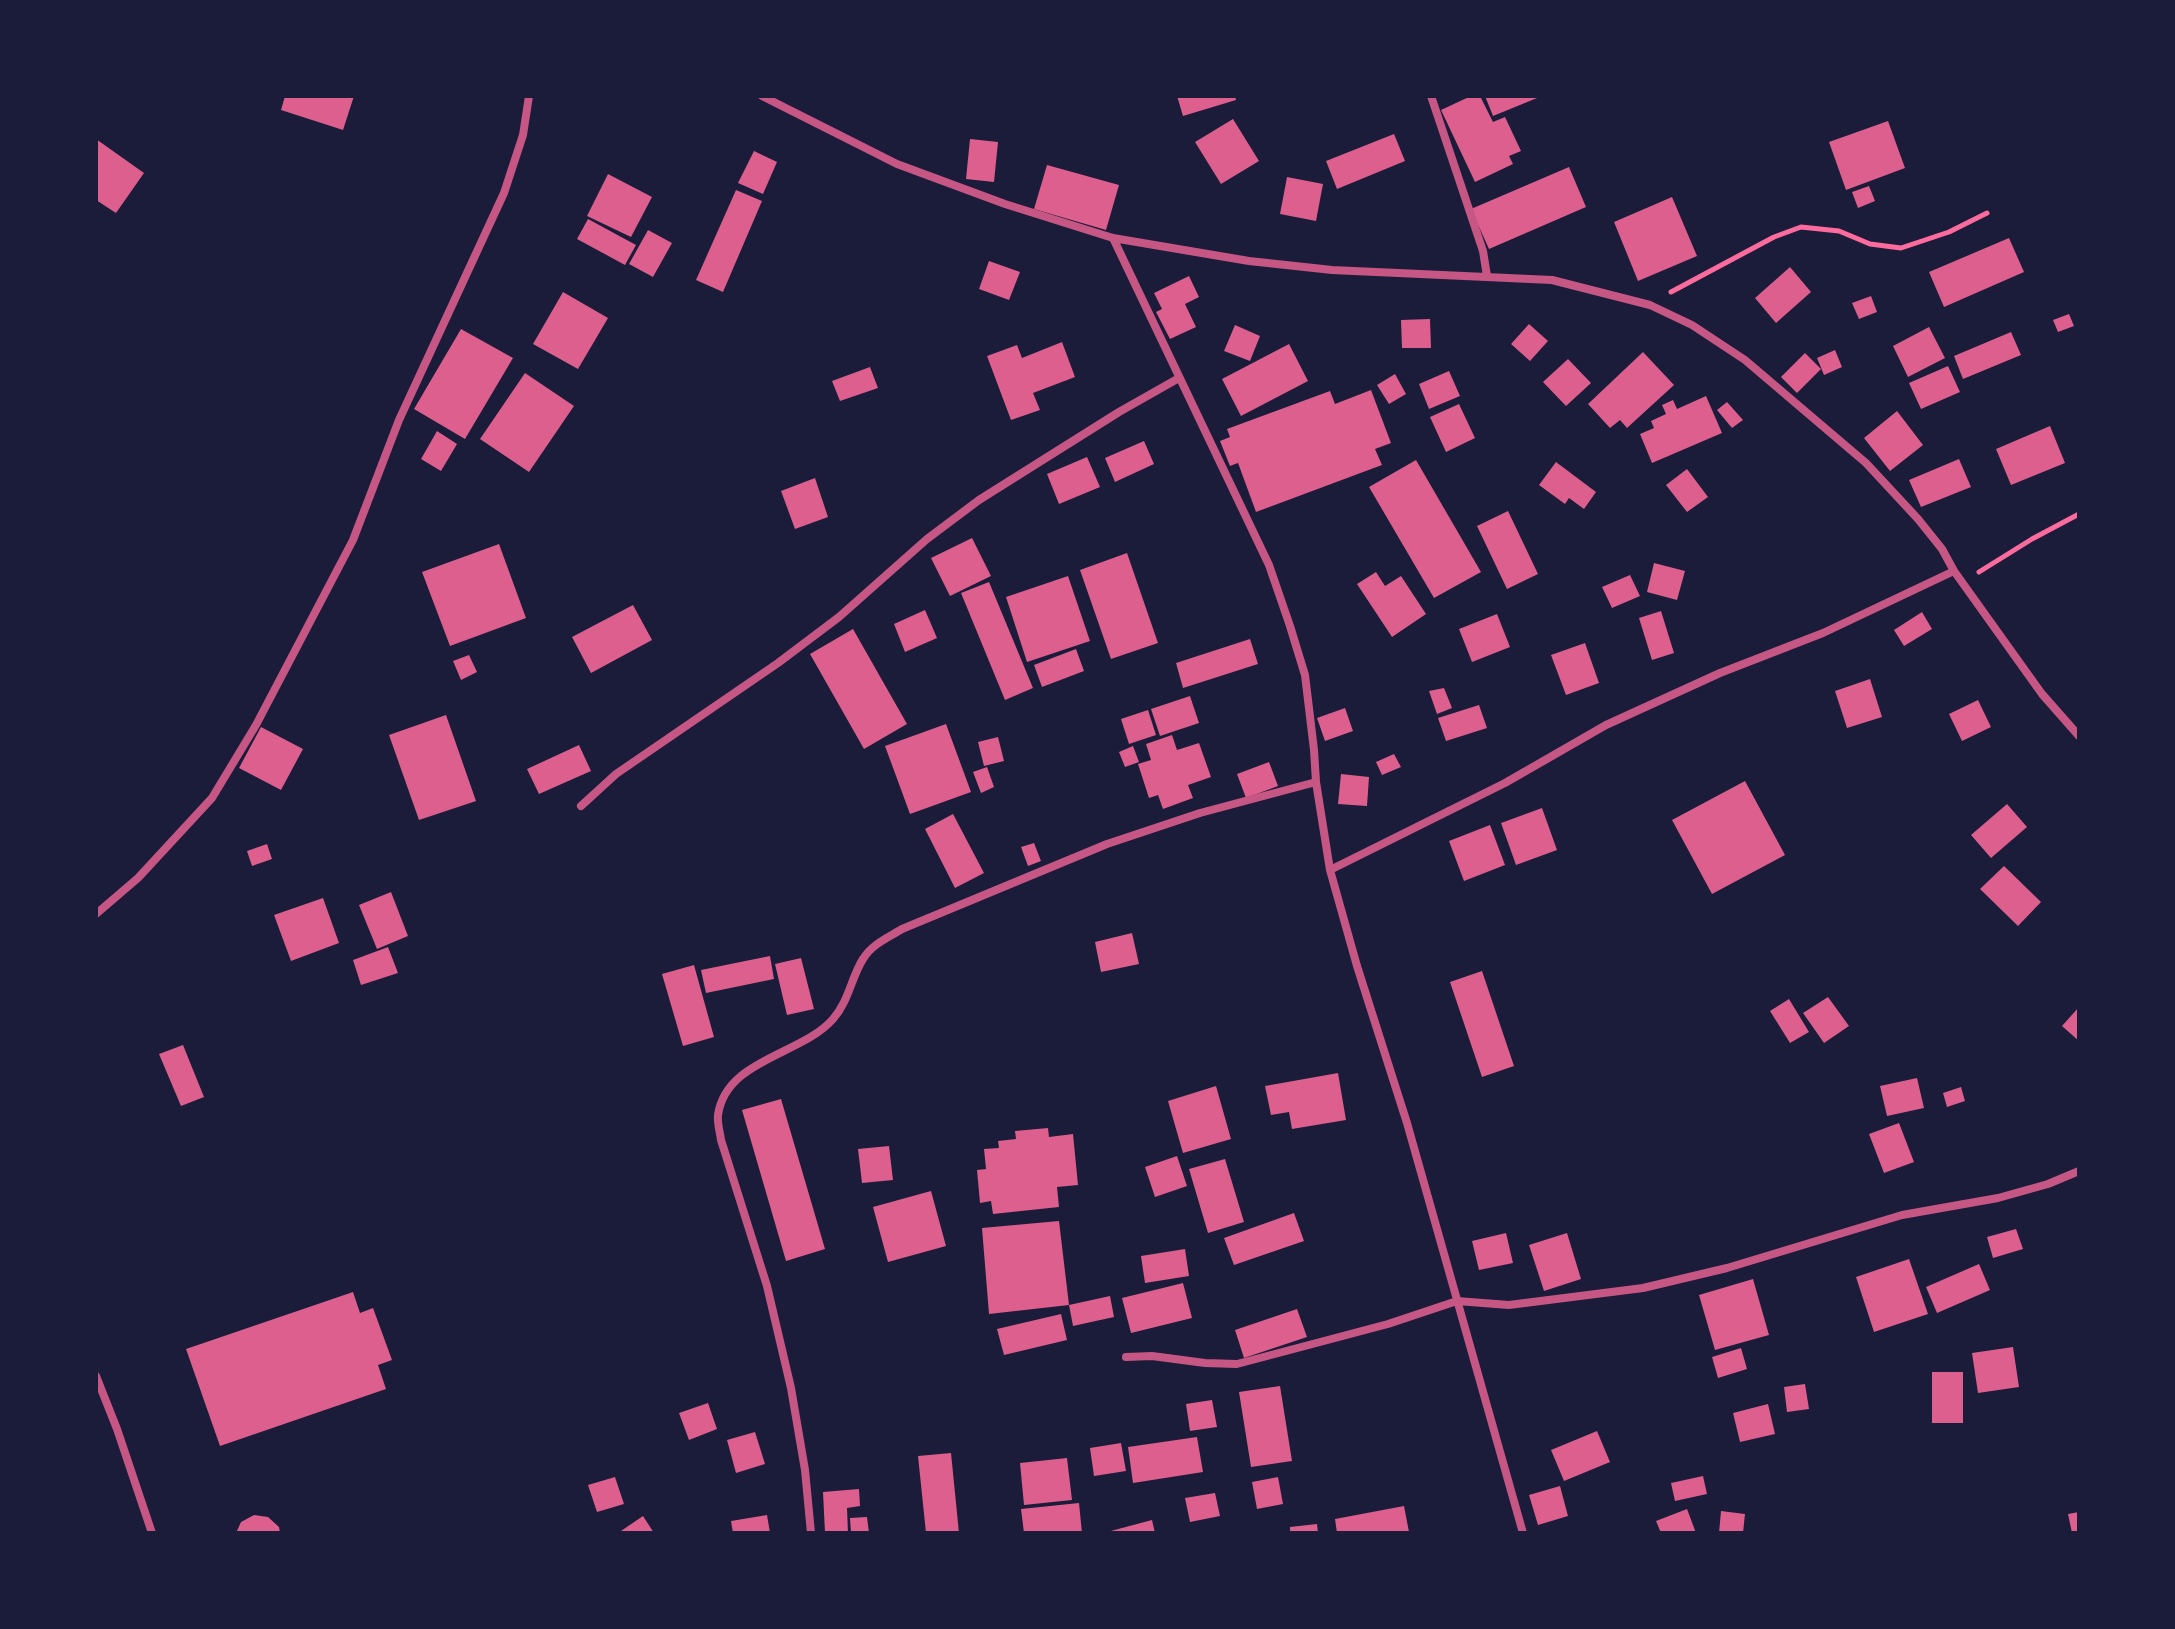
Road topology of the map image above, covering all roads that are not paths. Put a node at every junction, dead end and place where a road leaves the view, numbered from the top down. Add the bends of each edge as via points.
1 (529, 96) edge
2 (762, 96) edge
3 (1431, 96) edge
4 (1113, 238) junction
5 (1487, 276) junction
6 (1179, 378) junction
7 (1954, 571) junction
8 (2079, 736) edge
9 (1316, 782) junction
10 (581, 806) dead end
11 (1330, 870) junction
12 (96, 914) edge
13 (2079, 1171) edge
14 (1457, 1301) junction
15 (1126, 1357) dead end
16 (96, 1376) edge
17 (152, 1533) edge
18 (811, 1533) edge
19 (1523, 1533) edge

1 - 12 street via 504,193 399,420 353,540 263,711 212,798 138,878
2 - 4 street via 897,164
3 - 5 street
4 - 5 street via 1332,270
4 - 6 street
5 - 7 street via 1552,280 1650,305 1692,325 1745,360 1866,463 1918,519
6 - 9 street via 1269,565 1290,626 1305,675
6 - 10 street via 979,500 815,636 616,774
7 - 8 street via 2042,694
7 - 11 street via 1606,725 1505,783
9 - 11 street
9 - 18 street via 1107,844 902,929 863,958 831,1021 738,1078 725,1094 718,1116 721,1140 767,1286 791,1388
11 - 14 street
13 - 14 street via 1998,1198 1902,1215 1643,1288 1521,1304
14 - 15 street via 1237,1364
14 - 19 street
16 - 17 street

